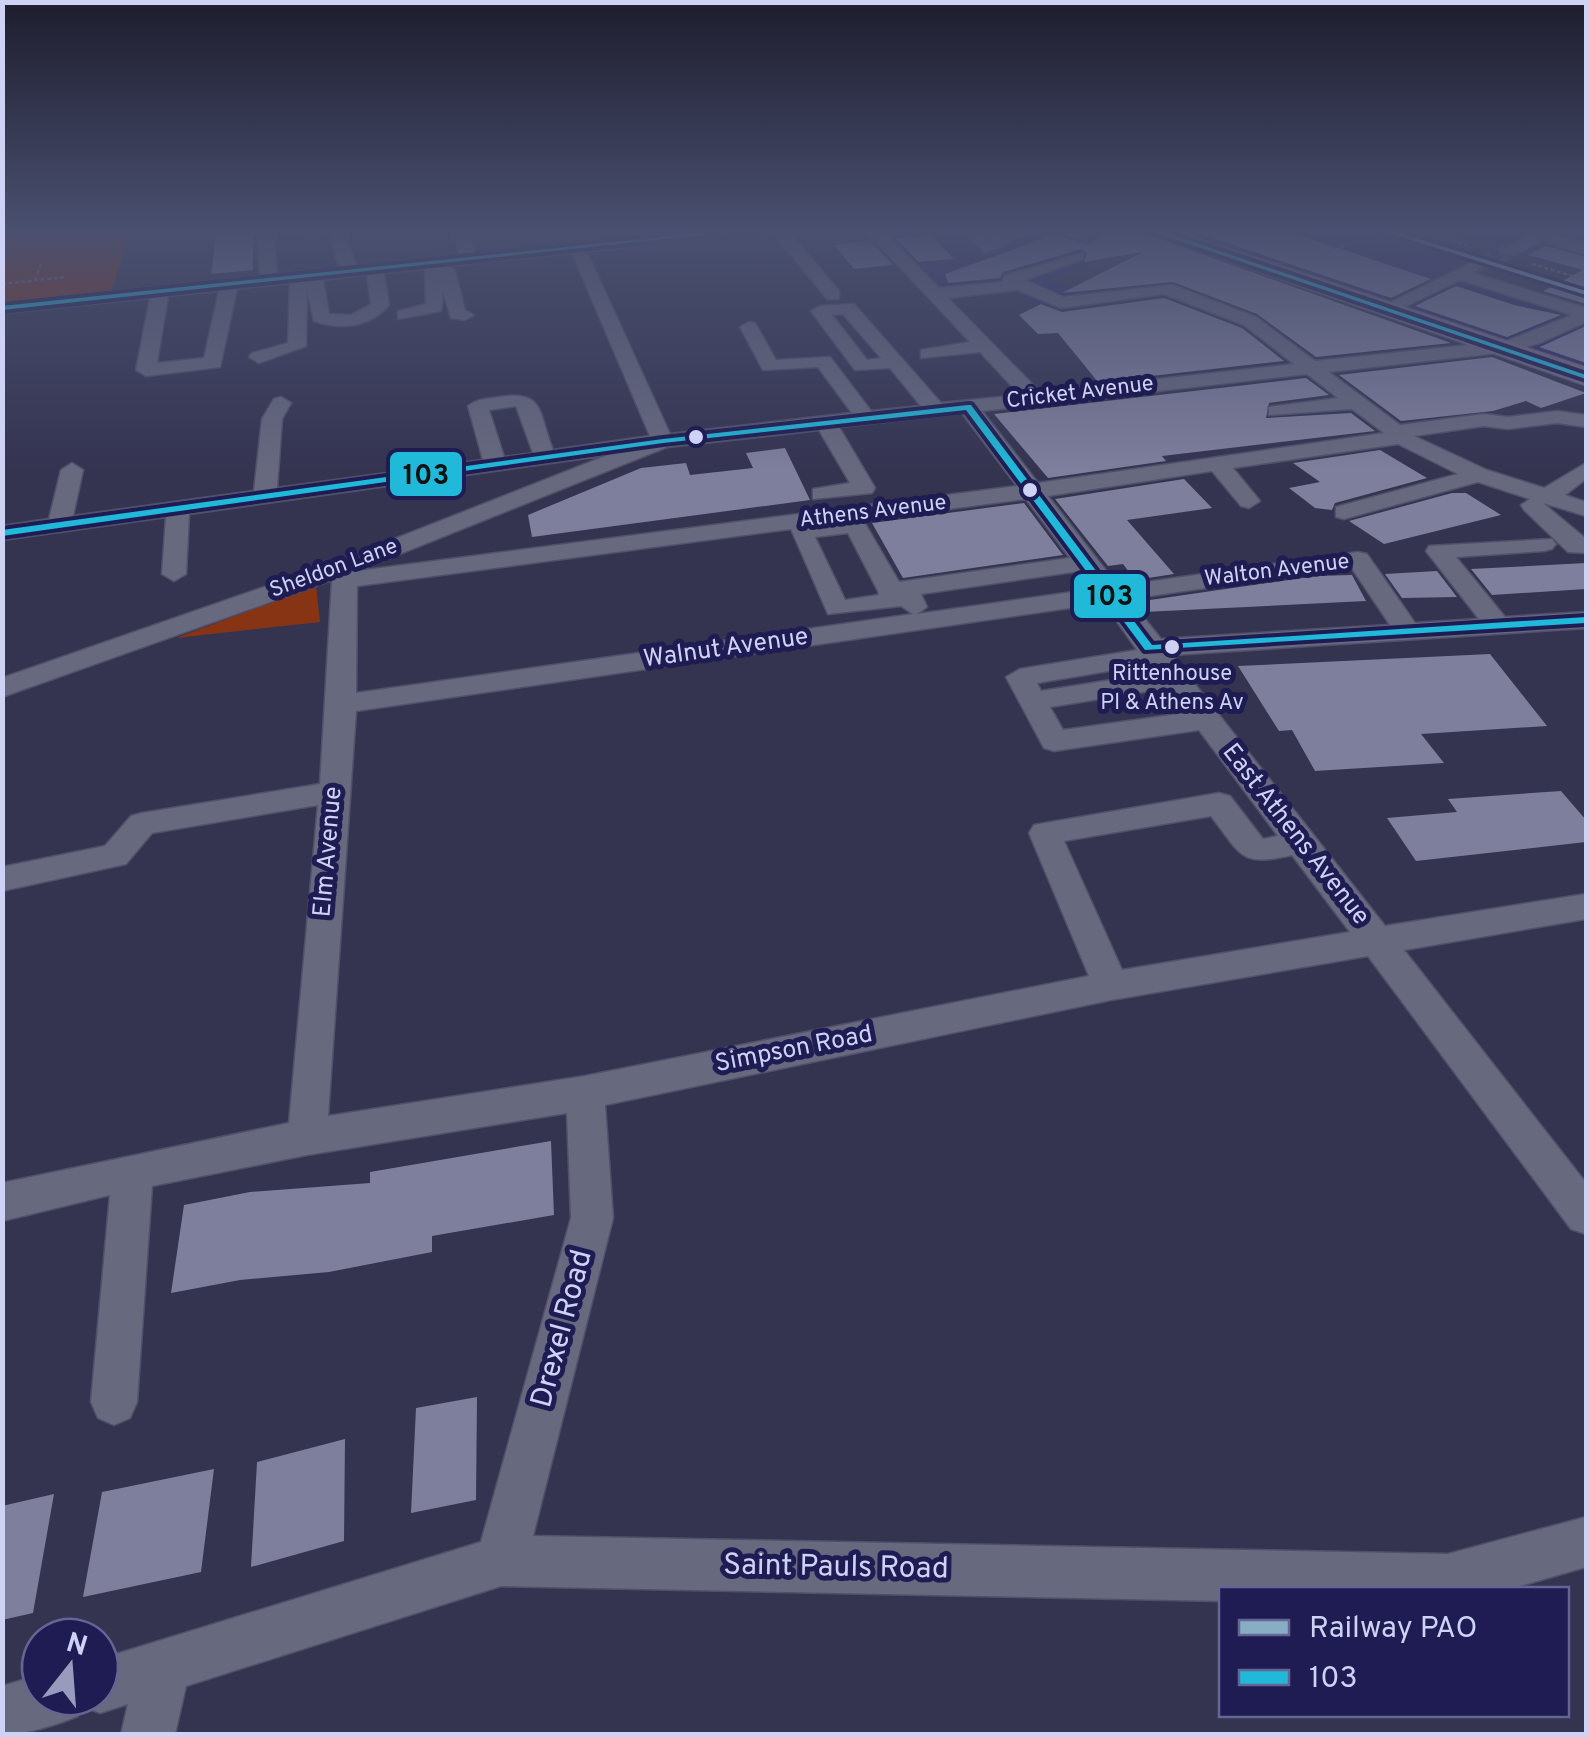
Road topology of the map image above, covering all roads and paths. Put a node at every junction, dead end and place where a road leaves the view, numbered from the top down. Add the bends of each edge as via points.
1 (144, 310) edge
2 (151, 310) edge
3 (224, 310) edge
4 (302, 310) edge
5 (318, 310) edge
6 (374, 310) edge
7 (421, 310) edge
8 (457, 310) edge
9 (599, 310) edge
10 (949, 310) edge
11 (1219, 310) edge
12 (1384, 310) edge
13 (1586, 314) edge
14 (404, 315) dead end
15 (465, 316) dead end
16 (748, 327) dead end
17 (131, 336) dead end
18 (984, 346) junction
19 (1505, 350) junction
20 (928, 354) dead end
21 (259, 357) dead end
22 (894, 362) dead end
23 (1312, 367) junction
24 (1586, 377) edge
25 (1034, 398) junction
26 (1356, 402) junction
27 (281, 403) dead end
28 (1586, 403) edge
29 (968, 407) junction
30 (936, 410) junction
31 (1276, 411) dead end
32 (1560, 413) junction
33 (1375, 417) junction
34 (866, 418) junction
35 (1586, 421) edge
36 (1334, 422) dead end
37 (826, 423) junction
38 (1398, 434) junction
39 (663, 441) junction
40 (545, 457) junction
41 (495, 464) junction
42 (1217, 464) junction
43 (72, 470) dead end
44 (1478, 474) junction
45 (1580, 474) edge
46 (1033, 492) junction
47 (820, 494) dead end
48 (265, 496) junction
49 (1249, 501) dead end
50 (178, 508) junction
51 (1586, 509) edge
52 (1344, 512) dead end
53 (1551, 520) junction
54 (59, 525) junction
55 (2, 533) edge
56 (1586, 546) edge
57 (1087, 563) junction
58 (174, 574) dead end
59 (345, 574) junction
60 (1111, 593) junction
61 (1586, 620) edge
62 (920, 621) junction
63 (1497, 625) junction
64 (1408, 630) junction
65 (1159, 661) junction
66 (2, 688) edge
67 (342, 704) junction
68 (1205, 720) junction
69 (334, 792) junction
70 (1300, 842) junction
71 (2, 879) edge
72 (1586, 906) edge
73 (1375, 939) junction
74 (1111, 986) junction
75 (585, 1093) junction
76 (307, 1137) junction
77 (133, 1171) junction
78 (2, 1202) edge
79 (1586, 1215) edge
80 (114, 1402) dead end
81 (1586, 1542) edge
82 (502, 1562) junction
83 (164, 1668) junction
84 (120, 1680) edge
85 (148, 1734) edge

1 - 17 street
2 - 3 street via 146,370 213,363
4 - 21 street via 297,346
5 - 6 street via 320,317 350,321
7 - 14 street
8 - 15 street
9 - 39 street
10 - 18 street
11 - 23 street via 1262,326
12 - 19 highway
13 - 19 street
16 - 34 street via 770,366 823,360
18 - 20 street
18 - 25 street
19 - 23 street, Cricket Avenue
19 - 24 highway
22 - 30 street
23 - 25 street, Cricket Avenue
23 - 26 street
25 - 29 street, Cricket Avenue
26 - 31 street
26 - 33 street
27 - 48 street via 272,419
28 - 32 street, Athens Avenue
29 - 30 street, Cricket Avenue
29 - 46 street, East Athens Avenue
30 - 34 street, Cricket Avenue
32 - 35 street
32 - 38 street, Athens Avenue
33 - 36 street
33 - 38 street
34 - 37 street, Cricket Avenue
37 - 39 street, Cricket Avenue
37 - 47 street via 864,488
38 - 42 street, Athens Avenue
38 - 44 street
39 - 40 street, Cricket Avenue
39 - 59 street, Sheldon Lane
40 - 41 street, Cricket Avenue
40 - 41 street via 523,399 478,406
41 - 48 street, Cricket Avenue
42 - 46 street, Athens Avenue
42 - 49 street
43 - 54 street
44 - 52 street
44 - 53 street via 1511,485
45 - 53 street
46 - 57 street, East Athens Avenue
46 - 59 street, Athens Avenue
48 - 50 street, Cricket Avenue
50 - 54 street, Cricket Avenue
50 - 58 street
51 - 53 street
53 - 56 street via 1577,547
53 - 63 street via 1438,551
54 - 55 street, Cricket Avenue
57 - 60 street, East Athens Avenue
57 - 62 street via 898,590
59 - 66 street, Sheldon Lane
59 - 67 street, Elm Avenue
60 - 62 street, Walnut Avenue
60 - 64 street, Walton Avenue via 1358,558
60 - 65 street, East Athens Avenue
61 - 63 street
62 - 67 street, Walnut Avenue
63 - 64 street
64 - 65 street
65 - 68 street, East Athens Avenue
65 - 68 street via 1020,677 1054,741
67 - 69 street, Elm Avenue
68 - 70 street, East Athens Avenue
69 - 71 street via 142,824 115,856
69 - 76 street, Elm Avenue
70 - 73 street, East Athens Avenue
70 - 74 street via 1256,852 1219,804 1046,833
72 - 73 street, Simpson Road
73 - 74 street, Simpson Road
73 - 79 street, East Athens Avenue
74 - 75 street, Simpson Road
75 - 76 street, Simpson Road
75 - 82 street, Drexel Road via 592,1218
76 - 77 street, Simpson Road
77 - 78 street, Simpson Road
77 - 80 street
81 - 82 street, Saint Pauls Road via 1448,1580
82 - 83 street, Saint Pauls Road
83 - 84 street, Saint Pauls Road
83 - 85 street

